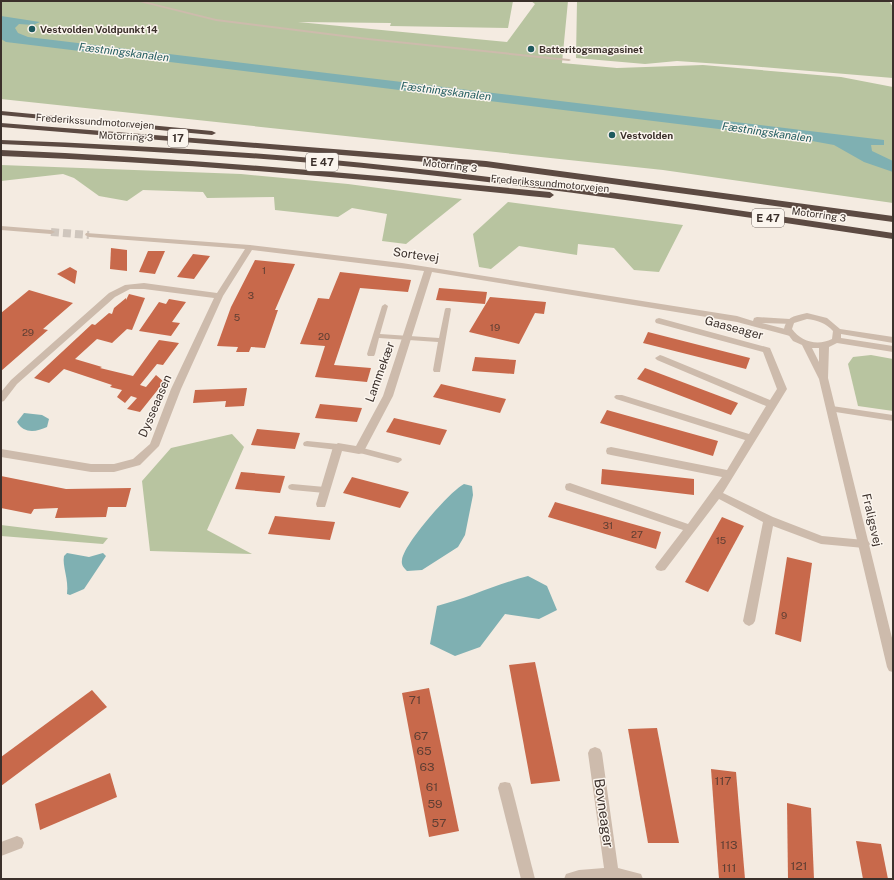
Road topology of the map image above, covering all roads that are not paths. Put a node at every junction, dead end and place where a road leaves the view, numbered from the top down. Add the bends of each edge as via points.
1 (138, 1) edge
2 (569, 60) dead end
3 (1, 113) edge
4 (1, 125) edge
5 (1, 142) edge
6 (354, 152) junction
7 (1, 153) edge
8 (642, 201) junction
9 (893, 219) edge
10 (1, 228) edge
11 (50, 232) tunnel mouth
12 (89, 234) tunnel mouth
13 (893, 236) edge
14 (250, 247) junction
15 (429, 269) junction
16 (219, 296) junction
17 (385, 306) dead end
18 (448, 309) dead end
19 (737, 319) junction
20 (659, 321) dead end
21 (790, 322) junction
22 (790, 333) junction
23 (836, 335) junction
24 (377, 336) junction
25 (407, 338) junction
26 (442, 340) junction
27 (893, 340) edge
28 (805, 343) junction
29 (824, 345) junction
30 (893, 349) edge
31 (371, 354) dead end
32 (660, 358) dead end
33 (437, 370) dead end
34 (824, 379) junction
35 (619, 397) dead end
36 (1, 399) edge
37 (772, 405) junction
38 (832, 409) junction
39 (893, 418) edge
40 (751, 438) junction
41 (306, 444) dead end
42 (338, 447) junction
43 (359, 450) junction
44 (611, 451) dead end
45 (1, 453) edge
46 (398, 460) dead end
47 (728, 474) junction
48 (292, 487) dead end
49 (570, 487) dead end
50 (325, 490) junction
51 (717, 494) junction
52 (321, 504) dead end
53 (769, 520) junction
54 (691, 528) junction
55 (864, 544) junction
56 (661, 567) dead end
57 (749, 621) dead end
58 (893, 667) edge
59 (595, 753) dead end
60 (505, 788) dead end
61 (17, 843) dead end
62 (1, 849) edge
63 (612, 874) junction
64 (528, 879) edge
65 (572, 879) edge
66 (636, 879) edge

1 - 2 lane via 216,20
3 - 6 highway, E 47 via 241,136
4 - 6 highway, Frederikssundmotorvejen / 17
5 - 8 highway, Motorring 3 / E 47 via 210,152 357,165 524,184
6 - 9 highway, Motorring 3 / E 47 via 486,164
7 - 8 highway, Frederikssundmotorvejen / 17 via 229,165 353,175 525,194
8 - 13 highway, Motorring 3 / E 47
10 - 11 street
12 - 14 street, Sortevej
14 - 15 street, Sortevej
14 - 16 street, Dysseaasen
15 - 19 street, Sortevej
15 - 25 street, Lammekær
16 - 36 street via 144,286 128,288 112,295 14,382
16 - 45 street, Dysseaasen via 176,389 154,446 136,462 114,468 91,468
17 - 24 lane
18 - 26 lane
19 - 21 street, Sortevej
19 - 22 street, Sortevej
20 - 37 street, Gaaseager via 766,350 782,389
21 - 22 street
21 - 23 street, Sortevej via 800,317 814,317 828,322
22 - 28 street, Sortevej
23 - 27 street
23 - 29 street
23 - 30 street
24 - 25 lane
24 - 31 lane
25 - 26 lane
25 - 43 street, Lammekær via 388,396
26 - 33 lane
28 - 29 street
28 - 34 street, Fraligsvej
29 - 34 street, Fraligsvej
32 - 37 street
34 - 38 street, Fraligsvej
35 - 40 street
37 - 40 street, Gaaseager
38 - 39 street
38 - 55 street, Fraligsvej
40 - 47 street, Gaaseager
41 - 42 lane
42 - 43 street
42 - 50 street
43 - 46 lane
44 - 47 street
47 - 51 street, Gaaseager
48 - 50 lane
49 - 54 street
50 - 52 street
51 - 53 street
51 - 54 street, Gaaseager
53 - 55 street via 821,540
53 - 57 street
54 - 56 street, Gaaseager
55 - 58 street, Fraligsvej
59 - 63 street, Bovneager
60 - 64 street
61 - 62 street
63 - 65 street
63 - 66 street

